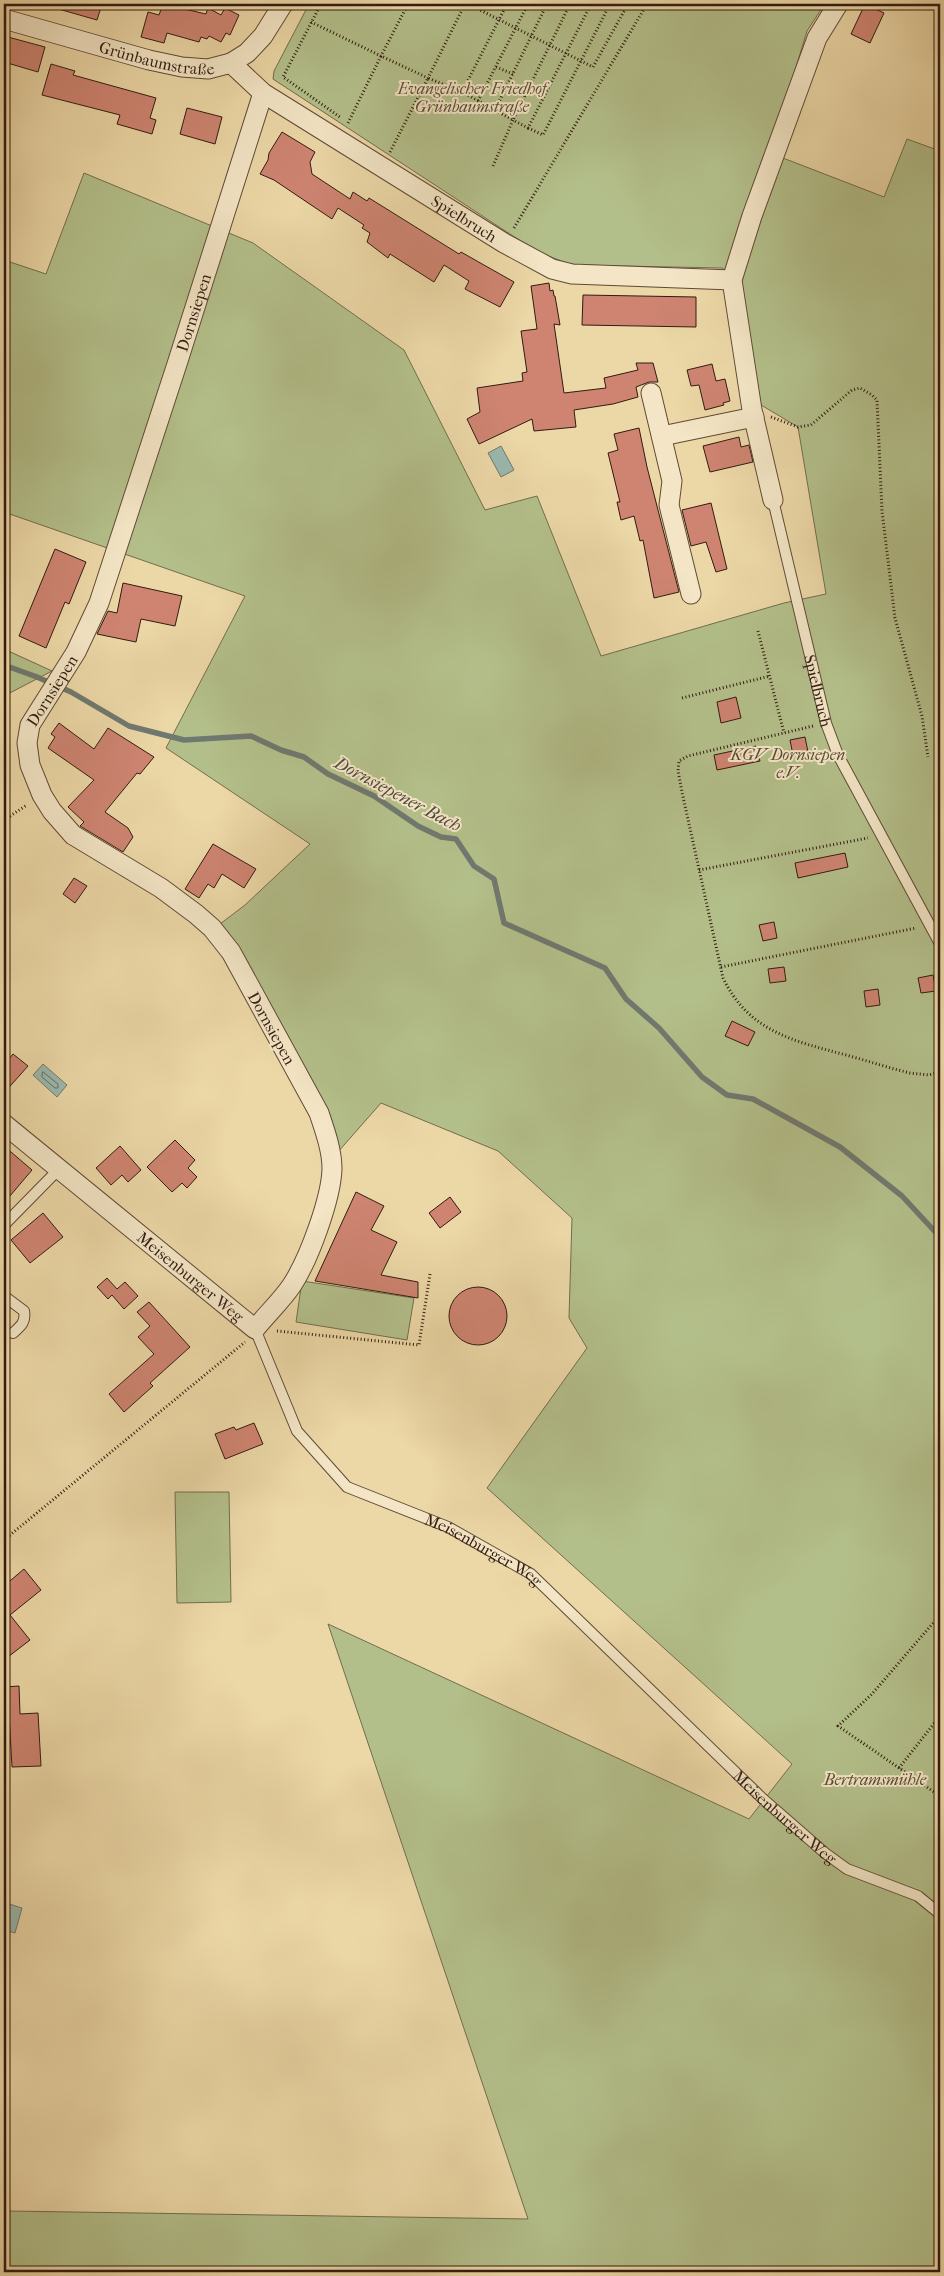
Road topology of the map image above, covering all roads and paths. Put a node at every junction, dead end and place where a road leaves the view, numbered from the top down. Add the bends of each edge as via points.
1 (283, 4) edge
2 (321, 4) edge
3 (408, 4) edge
4 (466, 4) edge
5 (507, 4) edge
6 (528, 4) edge
7 (547, 4) edge
8 (570, 4) edge
9 (591, 4) edge
10 (610, 4) edge
11 (628, 4) edge
12 (647, 4) edge
13 (838, 4) edge
14 (4, 19) edge
15 (499, 20) junction
16 (312, 22) junction
17 (515, 29) junction
18 (532, 36) junction
19 (549, 45) junction
20 (566, 53) junction
21 (381, 56) junction
22 (580, 61) junction
23 (231, 63) junction
24 (496, 66) junction
25 (514, 74) junction
26 (428, 78) junction
27 (462, 92) junction
28 (263, 93) junction
29 (478, 101) junction
30 (495, 110) junction
31 (513, 120) junction
32 (348, 122) junction
33 (355, 128) dead end
34 (528, 128) junction
35 (383, 147) dead end
36 (493, 166) dead end
37 (504, 243) junction
38 (732, 280) junction
39 (651, 393) dead end
40 (753, 414) junction
41 (662, 436) junction
42 (773, 500) joint
43 (691, 594) dead end
44 (758, 631) dead end
45 (770, 676) junction
46 (682, 698) dead end
47 (826, 723) junction
48 (784, 732) junction
49 (928, 758) dead end
50 (42, 795) junction
51 (4, 820) edge
52 (881, 835) junction
53 (699, 870) junction
54 (930, 925) junction
55 (940, 944) edge
56 (721, 967) junction
57 (940, 1072) edge
58 (4, 1124) edge
59 (59, 1169) junction
60 (4, 1225) edge
61 (430, 1274) dead end
62 (4, 1296) edge
63 (255, 1329) junction
64 (13, 1333) dead end
65 (4, 1540) edge
66 (940, 1615) edge
67 (940, 1716) edge
68 (899, 1768) junction
69 (940, 1796) edge
70 (940, 1914) edge

1 - 23 street, Grünbaumstraße via 263,36 247,53
2 - 16 path
3 - 21 path
4 - 15 path
4 - 26 path
5 - 15 path
6 - 17 path
7 - 18 path
8 - 19 path
9 - 20 path
10 - 22 path
11 - 22 path via 593,67
12 - 37 path
13 - 38 street, Spielbruch via 817,38
14 - 23 street, Grünbaumstraße via 182,67 208,69
15 - 17 path
15 - 27 path
16 - 21 path
16 - 32 path via 283,78
17 - 18 path
17 - 24 path
18 - 19 path
18 - 25 path
19 - 20 path
19 - 31 path
20 - 22 path
20 - 34 path
21 - 26 path
21 - 32 path
22 - 34 path via 543,135
23 - 28 street, Spielbruch
24 - 25 path
24 - 29 path
25 - 30 path
26 - 27 path
26 - 35 path via 390,152
27 - 29 path
28 - 37 street, Spielbruch
28 - 50 street, Dornsiepen via 106,581 76,652 28,731 28,758
29 - 30 path
30 - 31 path
31 - 34 path
31 - 36 path
32 - 33 path
37 - 38 street, Spielbruch via 564,273
38 - 40 street, Spielbruch
39 - 41 street
40 - 41 street
40 - 42 street, Spielbruch
40 - 49 path via 798,427 811,426 852,390 860,388 877,400 882,510 895,618 922,716
41 - 43 street via 672,481 669,505
42 - 47 lane, Spielbruch
44 - 45 path
45 - 46 path
45 - 48 path
47 - 48 path
47 - 52 lane, Spielbruch via 838,755
48 - 53 path via 679,761 678,771
50 - 51 path
50 - 63 street, Dornsiepen via 52,812 73,835 161,888 212,928 231,952 319,1113 328,1139 332,1167 324,1206 292,1285
52 - 53 path
52 - 54 lane, Spielbruch
53 - 56 path
54 - 55 lane, Spielbruch
54 - 56 path
56 - 57 path via 730,992 742,1006 780,1036 910,1074
58 - 59 street, Meisenburger Weg
59 - 60 lane
59 - 63 street, Meisenburger Weg
61 - 63 path via 419,1345
62 - 64 lane via 24,1311 22,1325
63 - 65 path via 242,1346
63 - 70 lane, Meisenburger Weg via 297,1431 347,1487 448,1527 531,1574 763,1799 825,1853 847,1869 918,1896
66 - 68 path via 872,1694 838,1726
67 - 68 path
68 - 69 path

